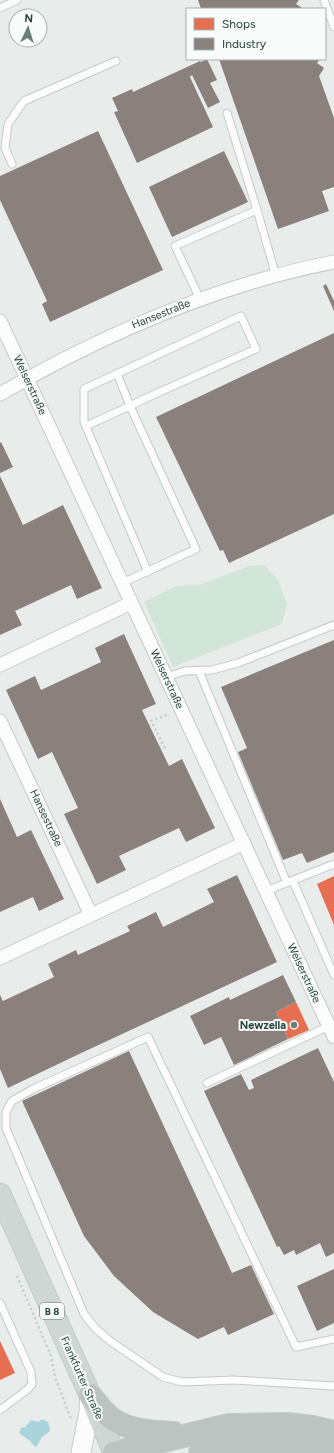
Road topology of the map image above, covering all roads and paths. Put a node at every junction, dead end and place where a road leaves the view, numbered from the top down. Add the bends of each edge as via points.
1 (17, 0) edge
2 (324, 0) edge
3 (0, 8) edge
4 (334, 27) edge
5 (116, 61) dead end
6 (227, 113) dead end
7 (12, 164) dead end
8 (257, 210) junction
9 (334, 262) edge
10 (276, 276) junction
11 (200, 299) junction
12 (2, 329) edge
13 (117, 373) junction
14 (27, 378) junction
15 (0, 394) edge
16 (130, 406) junction
17 (86, 426) junction
18 (148, 572) junction
19 (122, 584) junction
20 (131, 602) junction
21 (334, 625) edge
22 (0, 665) edge
23 (199, 672) junction
24 (166, 678) junction
25 (181, 709) junction
26 (0, 721) edge
27 (166, 748) dead end
28 (244, 843) junction
29 (334, 864) edge
30 (290, 882) junction
31 (266, 892) junction
32 (91, 915) junction
33 (0, 958) edge
34 (334, 975) edge
35 (332, 1032) edge
36 (207, 1083) dead end
37 (0, 1194) edge
38 (15, 1272) dead end
39 (0, 1303) edge
40 (334, 1339) edge
41 (334, 1386) edge
42 (90, 1395) junction
43 (0, 1410) edge
44 (72, 1420) dead end
45 (334, 1432) edge
46 (199, 1446) edge
47 (334, 1452) edge
48 (81, 1453) edge
49 (114, 1453) edge
50 (182, 1453) edge

1 - 3 lane
2 - 4 lane
5 - 7 lane via 24,101 8,124 5,148
6 - 8 lane
8 - 10 lane
8 - 11 lane via 175,246
9 - 10 street, Hansestraße
10 - 11 street, Hansestraße
11 - 14 street, Hansestraße via 126,328
12 - 14 street, Welserstraße
13 - 16 lane
13 - 16 lane via 241,316 256,349
13 - 17 lane via 84,389
14 - 15 street, Hansestraße
14 - 19 street, Welserstraße
16 - 17 lane
16 - 18 lane via 196,549
17 - 18 lane
18 - 19 lane
19 - 20 street, Welserstraße
20 - 22 street
20 - 24 street, Welserstraße
21 - 23 lane via 238,663
23 - 24 lane via 185,671
23 - 30 lane
24 - 25 street, Welserstraße
25 - 27 path via 151,721
25 - 28 street, Welserstraße
26 - 32 street, Hansestraße
28 - 31 street, Welserstraße
28 - 32 street
29 - 30 lane
30 - 31 lane
30 - 34 lane
31 - 35 street, Welserstraße
32 - 33 street
35 - 36 lane
37 - 42 main road, Frankfurter Straße / B 8
38 - 44 path via 51,1356 55,1377
39 - 43 lane via 31,1372 32,1384
40 - 41 lane via 296,1347 148,1037 12,1101 6,1112 6,1128 84,1314 95,1328 163,1377 182,1382 234,1380
42 - 46 highway via 110,1418 120,1424 158,1432
42 - 48 street
42 - 49 main road, Frankfurter Straße / B 8
45 - 46 highway via 287,1424 229,1425
46 - 47 highway via 284,1444
46 - 49 highway via 140,1448
46 - 50 highway

